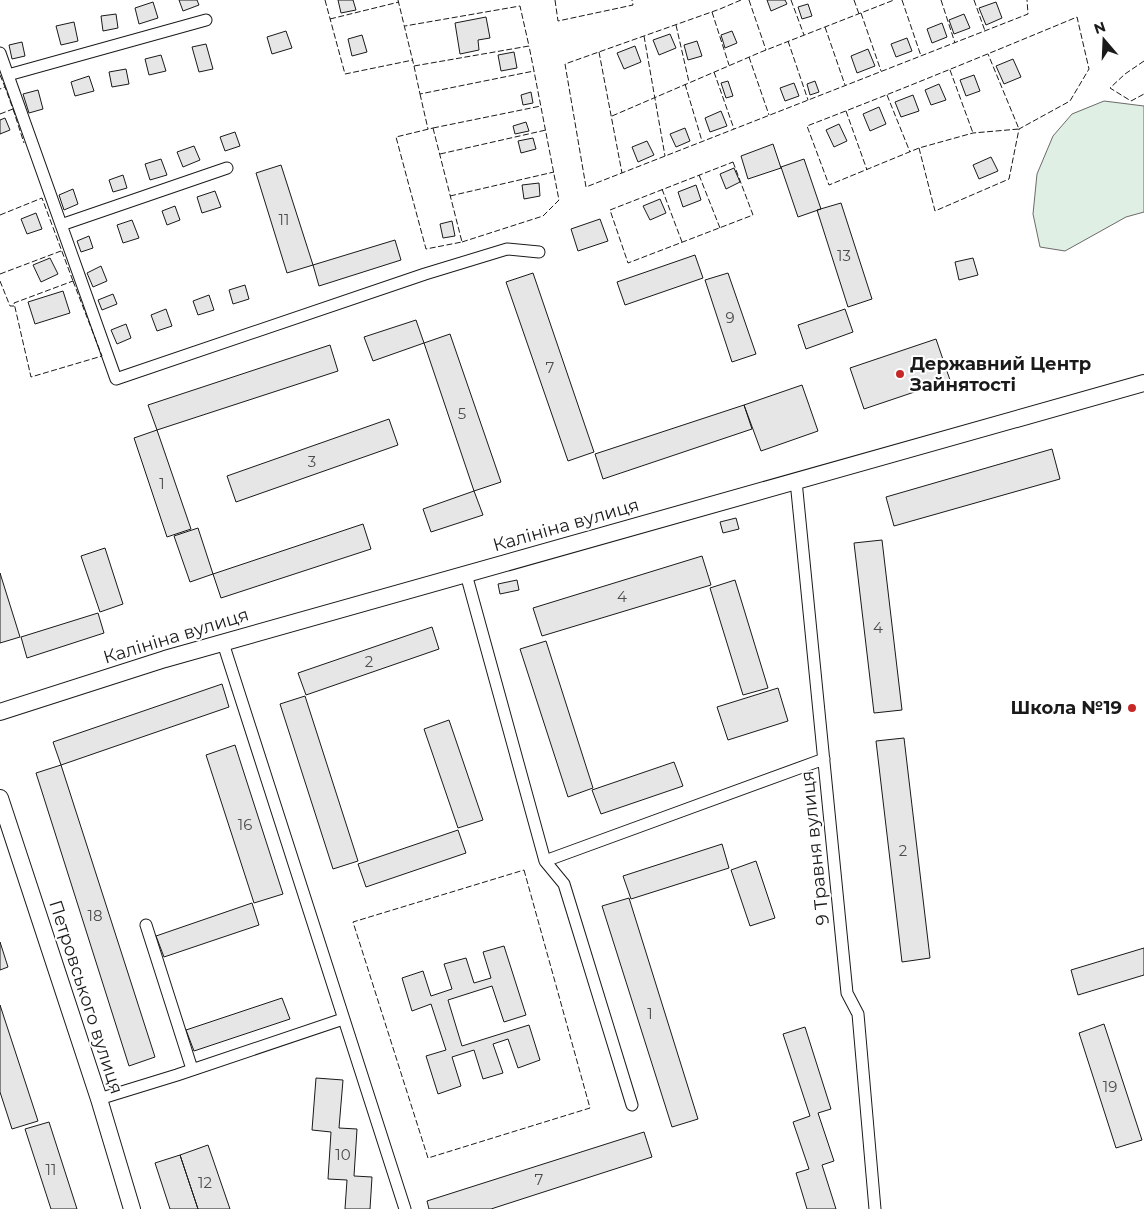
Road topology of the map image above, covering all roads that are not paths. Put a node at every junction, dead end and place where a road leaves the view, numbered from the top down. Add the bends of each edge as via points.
1 (206, 20) dead end
2 (0, 53) edge
3 (8, 76) junction
4 (228, 168) dead end
5 (60, 225) junction
6 (539, 252) dead end
7 (1144, 383) edge
8 (796, 481) junction
9 (466, 574) junction
10 (223, 643) junction
11 (0, 712) edge
12 (824, 758) junction
13 (0, 798) edge
14 (545, 861) junction
15 (146, 925) dead end
16 (343, 1019) junction
17 (192, 1069) junction
18 (99, 1099) junction
19 (632, 1105) dead end
20 (132, 1209) edge
21 (405, 1209) edge
22 (875, 1209) edge

1 - 3 street
2 - 3 street
3 - 5 street
4 - 5 street
5 - 6 street via 116,379 507,249
7 - 8 street, Калініна вулиця
8 - 9 street, Калініна вулиця
8 - 12 street, 9 Травня вулиця
9 - 10 street, Калініна вулиця
9 - 14 street
10 - 11 street, Калініна вулиця
10 - 16 street
12 - 14 street
12 - 22 street, 9 Травня вулиця via 847,993 858,1014
13 - 18 street, Петровського вулиця
14 - 19 street via 564,884
15 - 17 street
16 - 17 street
16 - 21 street
17 - 18 street
18 - 20 street, Петровського вулиця

